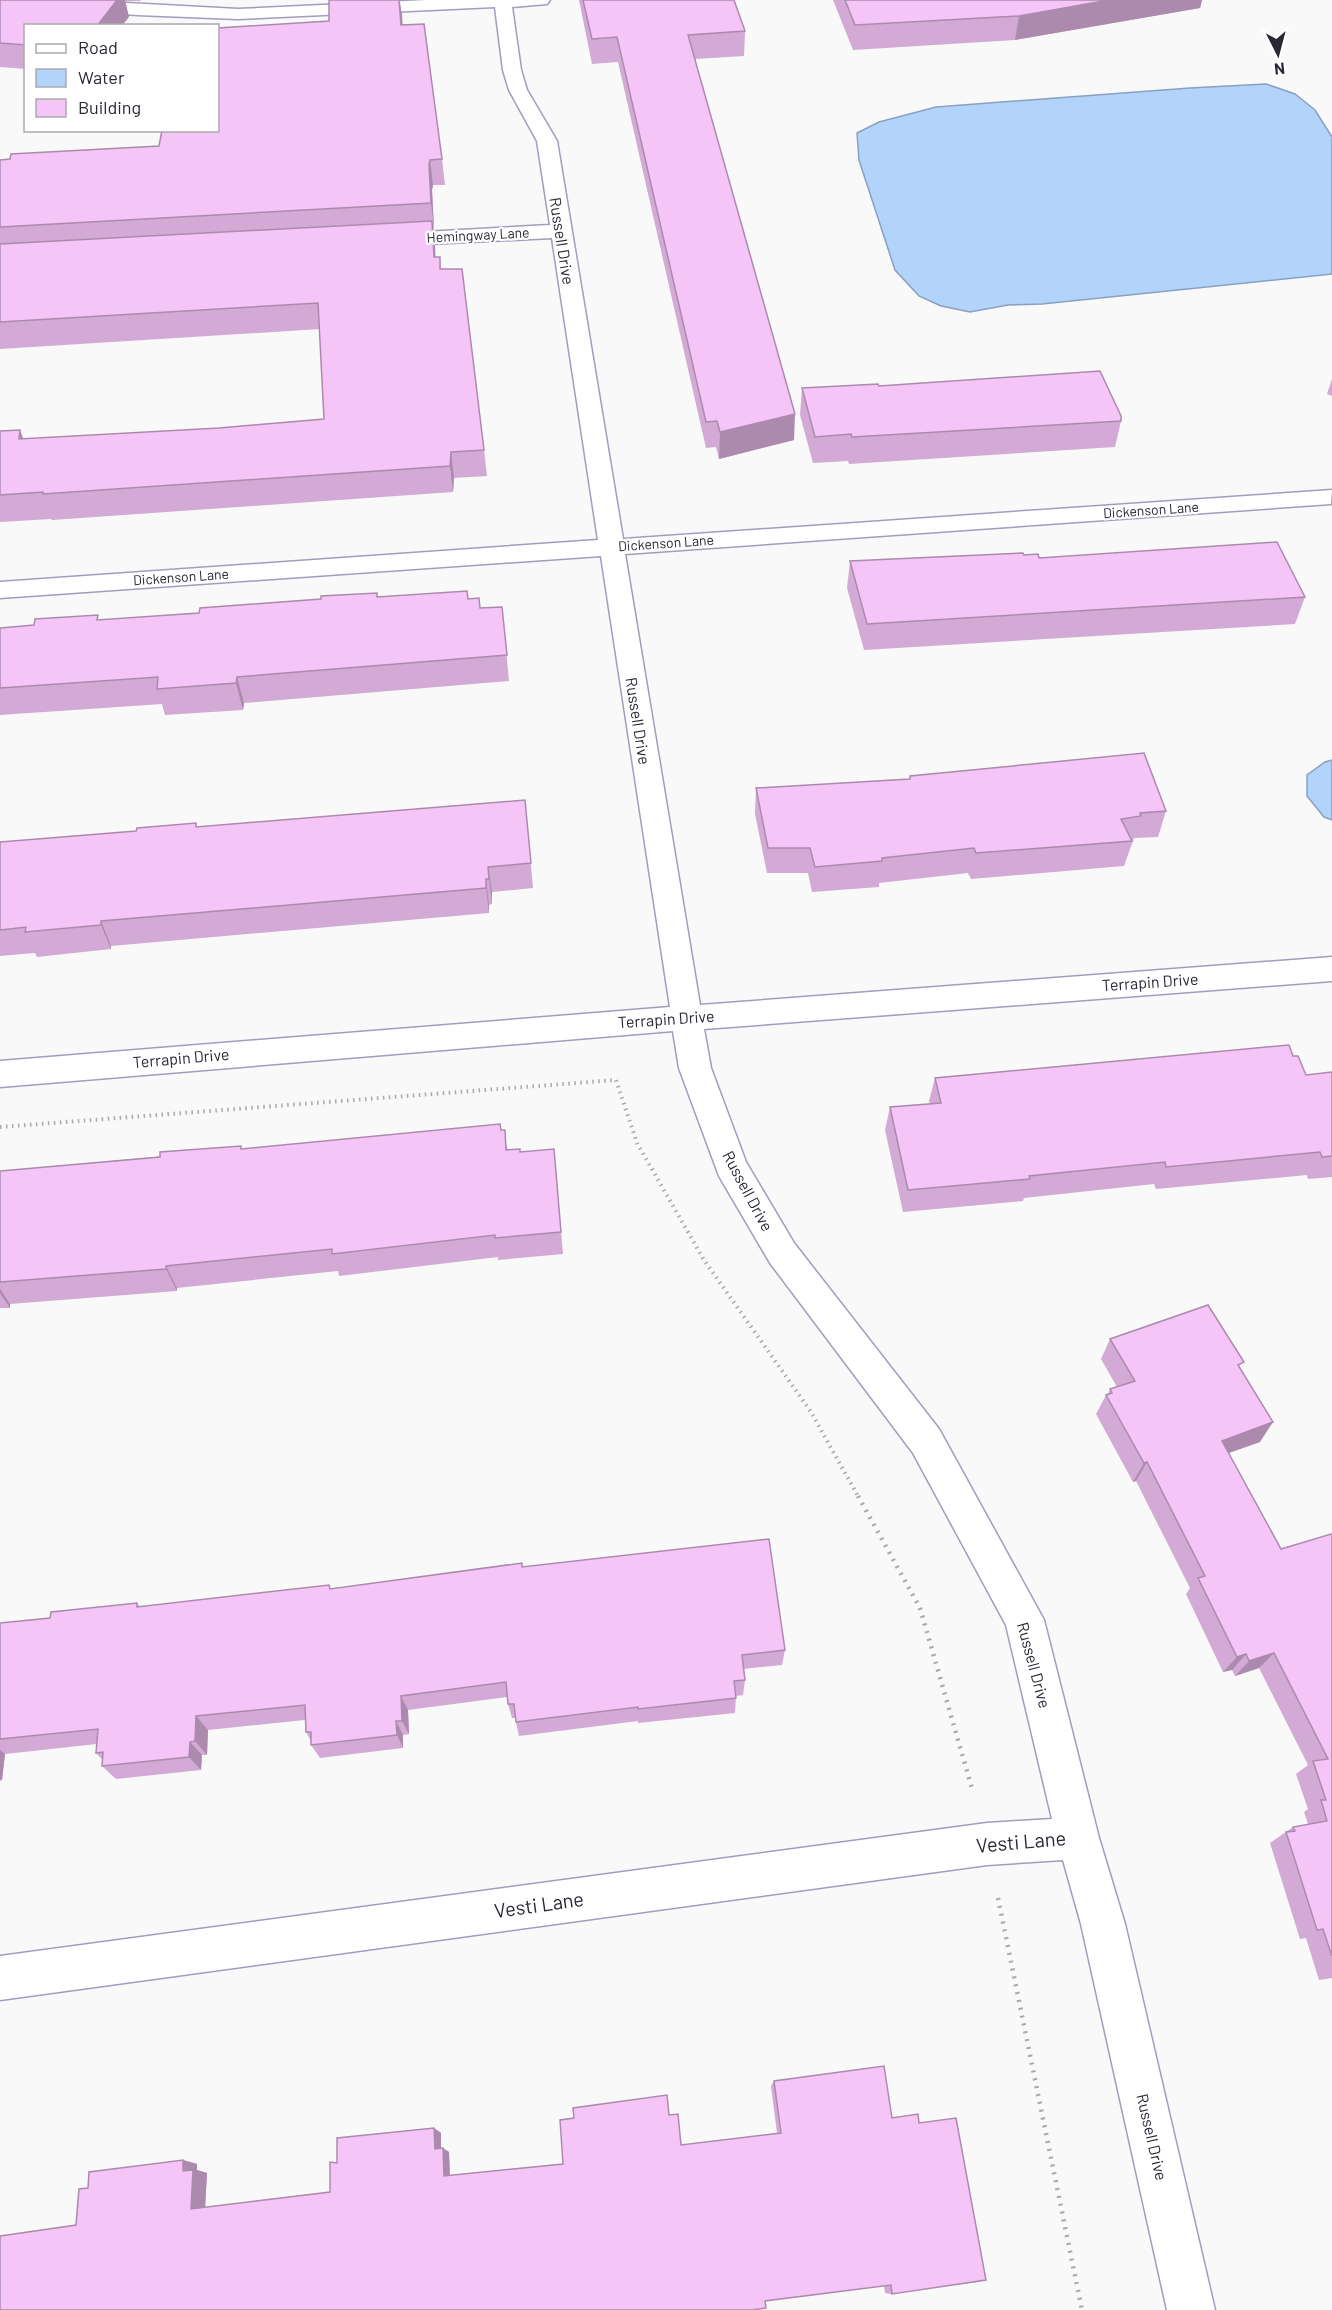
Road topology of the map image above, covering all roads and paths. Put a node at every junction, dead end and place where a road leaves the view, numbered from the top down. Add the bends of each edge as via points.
1 (0, 0) edge
2 (541, 0) edge
3 (503, 2) junction
4 (240, 7) edge
5 (561, 231) junction
6 (370, 241) edge
7 (1331, 497) edge
8 (610, 547) junction
9 (0, 590) edge
10 (1332, 969) edge
11 (685, 1018) junction
12 (0, 1074) edge
13 (0, 1127) edge
14 (972, 1785) dead end
15 (1078, 1838) junction
16 (1006, 1937) dead end
17 (0, 1978) edge
18 (1082, 2310) edge
19 (1191, 2310) edge

1 - 4 street via 156,12
2 - 3 street
3 - 4 street
3 - 5 street, Russell Drive via 518,90 547,141
5 - 6 street, Hemingway Lane
5 - 8 street, Russell Drive
7 - 8 street, Dickenson Lane
8 - 9 street, Dickenson Lane
8 - 11 street, Russell Drive
10 - 11 street, Terrapin Drive
11 - 12 street, Terrapin Drive
11 - 15 street, Russell Drive via 696,1072 731,1166 782,1253 926,1441 1024,1620
13 - 14 path via 616,1080 637,1143 698,1250 811,1413 920,1608
15 - 17 street, Vesti Lane via 987,1844
15 - 19 street, Russell Drive via 1104,1924
16 - 18 path

